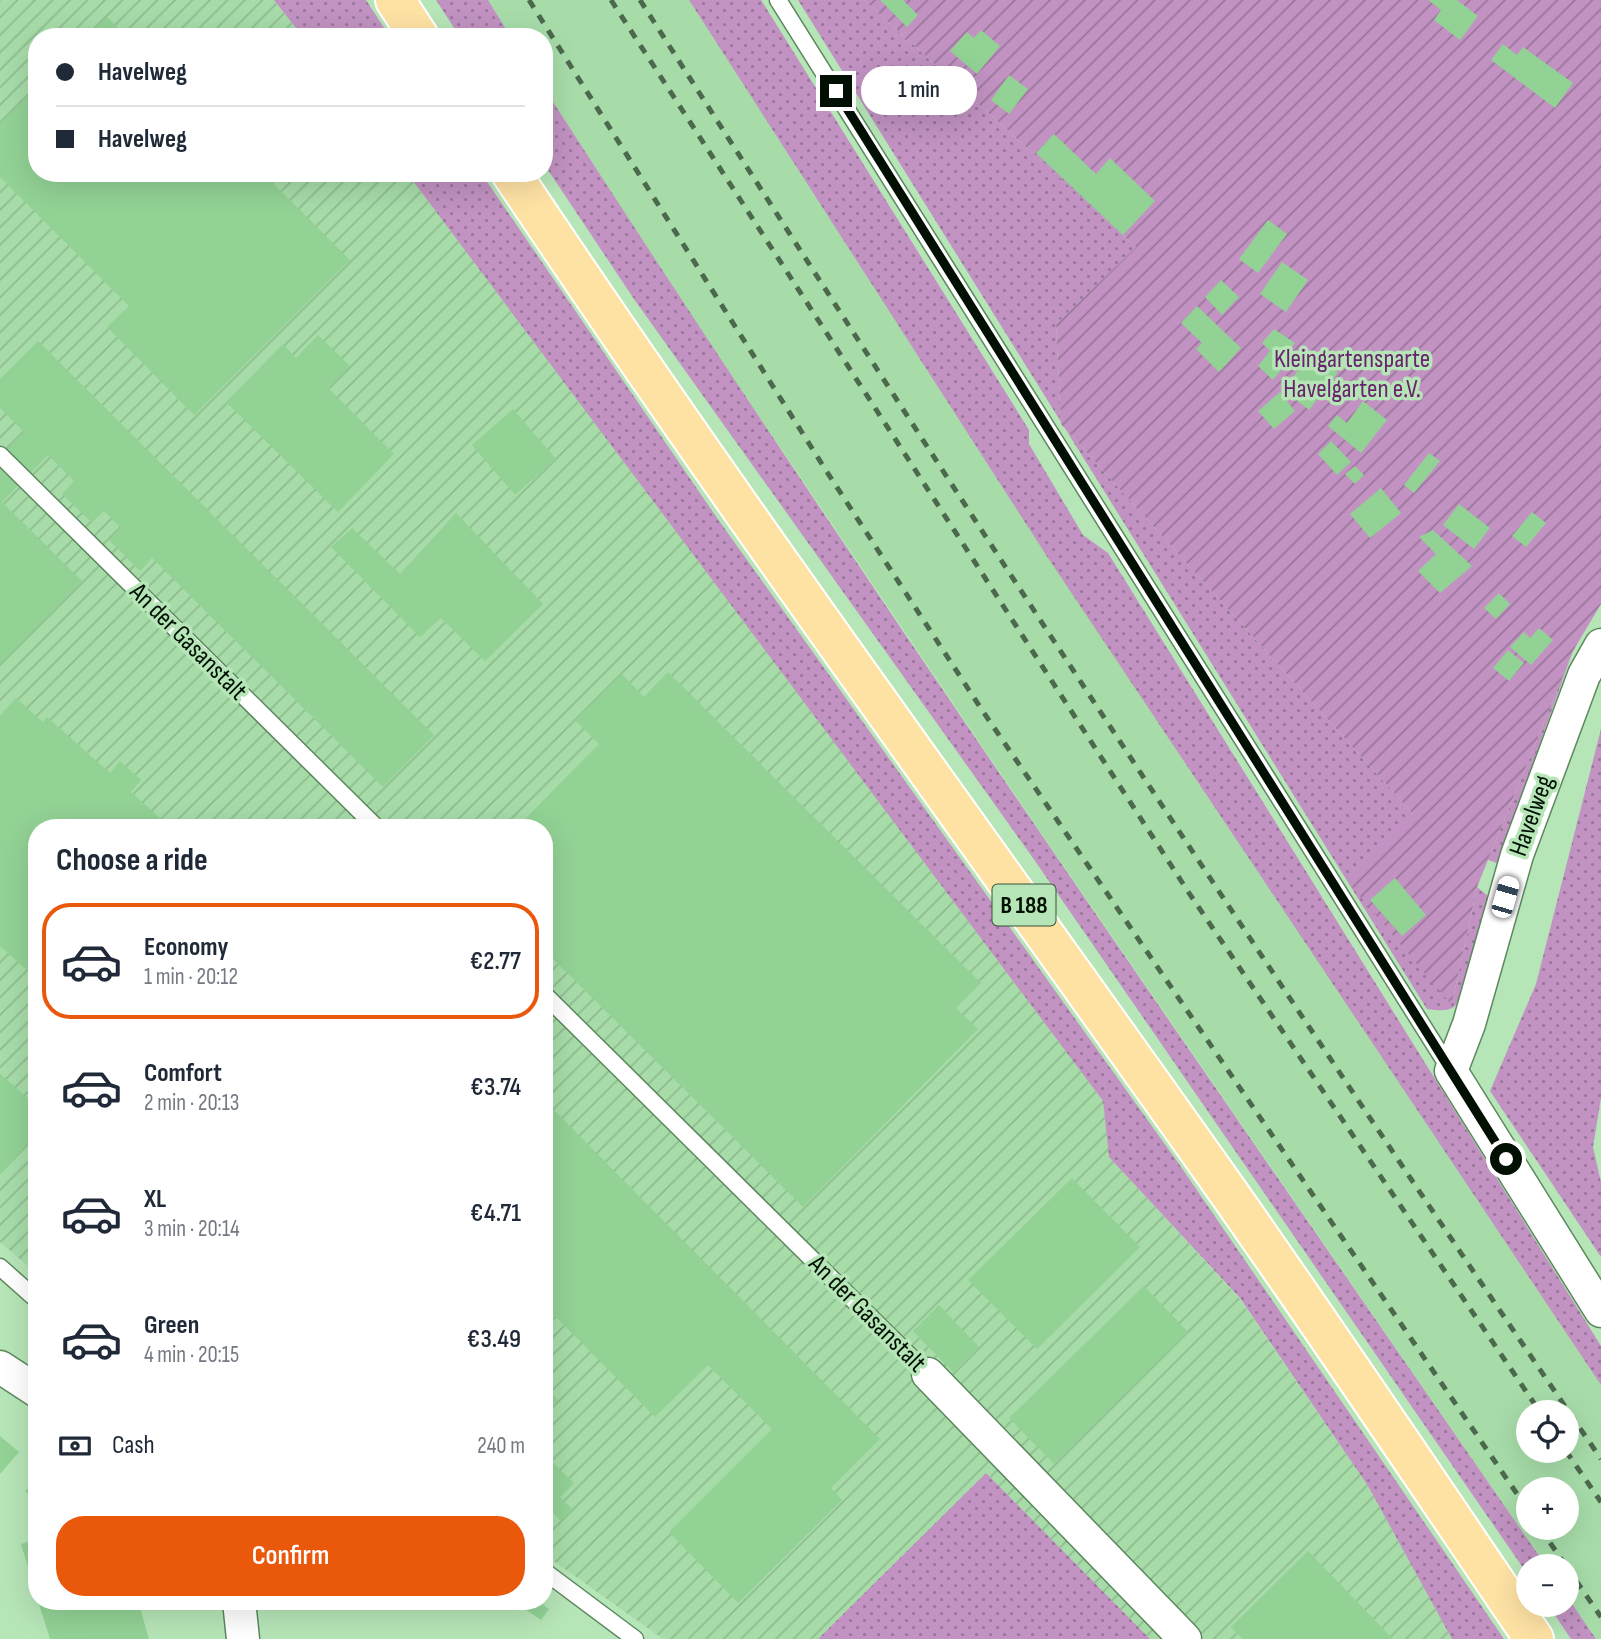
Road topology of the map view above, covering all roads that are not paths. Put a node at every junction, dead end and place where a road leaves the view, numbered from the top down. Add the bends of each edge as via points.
1 (395, 0) edge
2 (778, 0) edge
3 (413, 28) edge
4 (517, 182) edge
5 (0, 455) edge
6 (1601, 645) edge
7 (368, 819) edge
8 (553, 1003) edge
9 (1451, 1071) junction
10 (0, 1267) edge
11 (28, 1292) edge
12 (1601, 1311) edge
13 (0, 1367) edge
14 (928, 1374) joint
15 (28, 1385) edge
16 (553, 1579) edge
17 (240, 1610) edge
18 (243, 1639) edge
19 (635, 1639) edge
20 (1185, 1639) edge
21 (1534, 1639) edge

1 - 3 main road
2 - 9 lane
4 - 21 main road, B 188 via 799,591 1218,1177
5 - 7 lane, An der Gasanstalt
6 - 9 street, Havelweg via 1584,675 1517,855
8 - 14 lane, An der Gasanstalt
9 - 12 street
10 - 11 lane
13 - 15 street
14 - 20 street, An der Gasanstalt
16 - 19 lane
17 - 18 street

